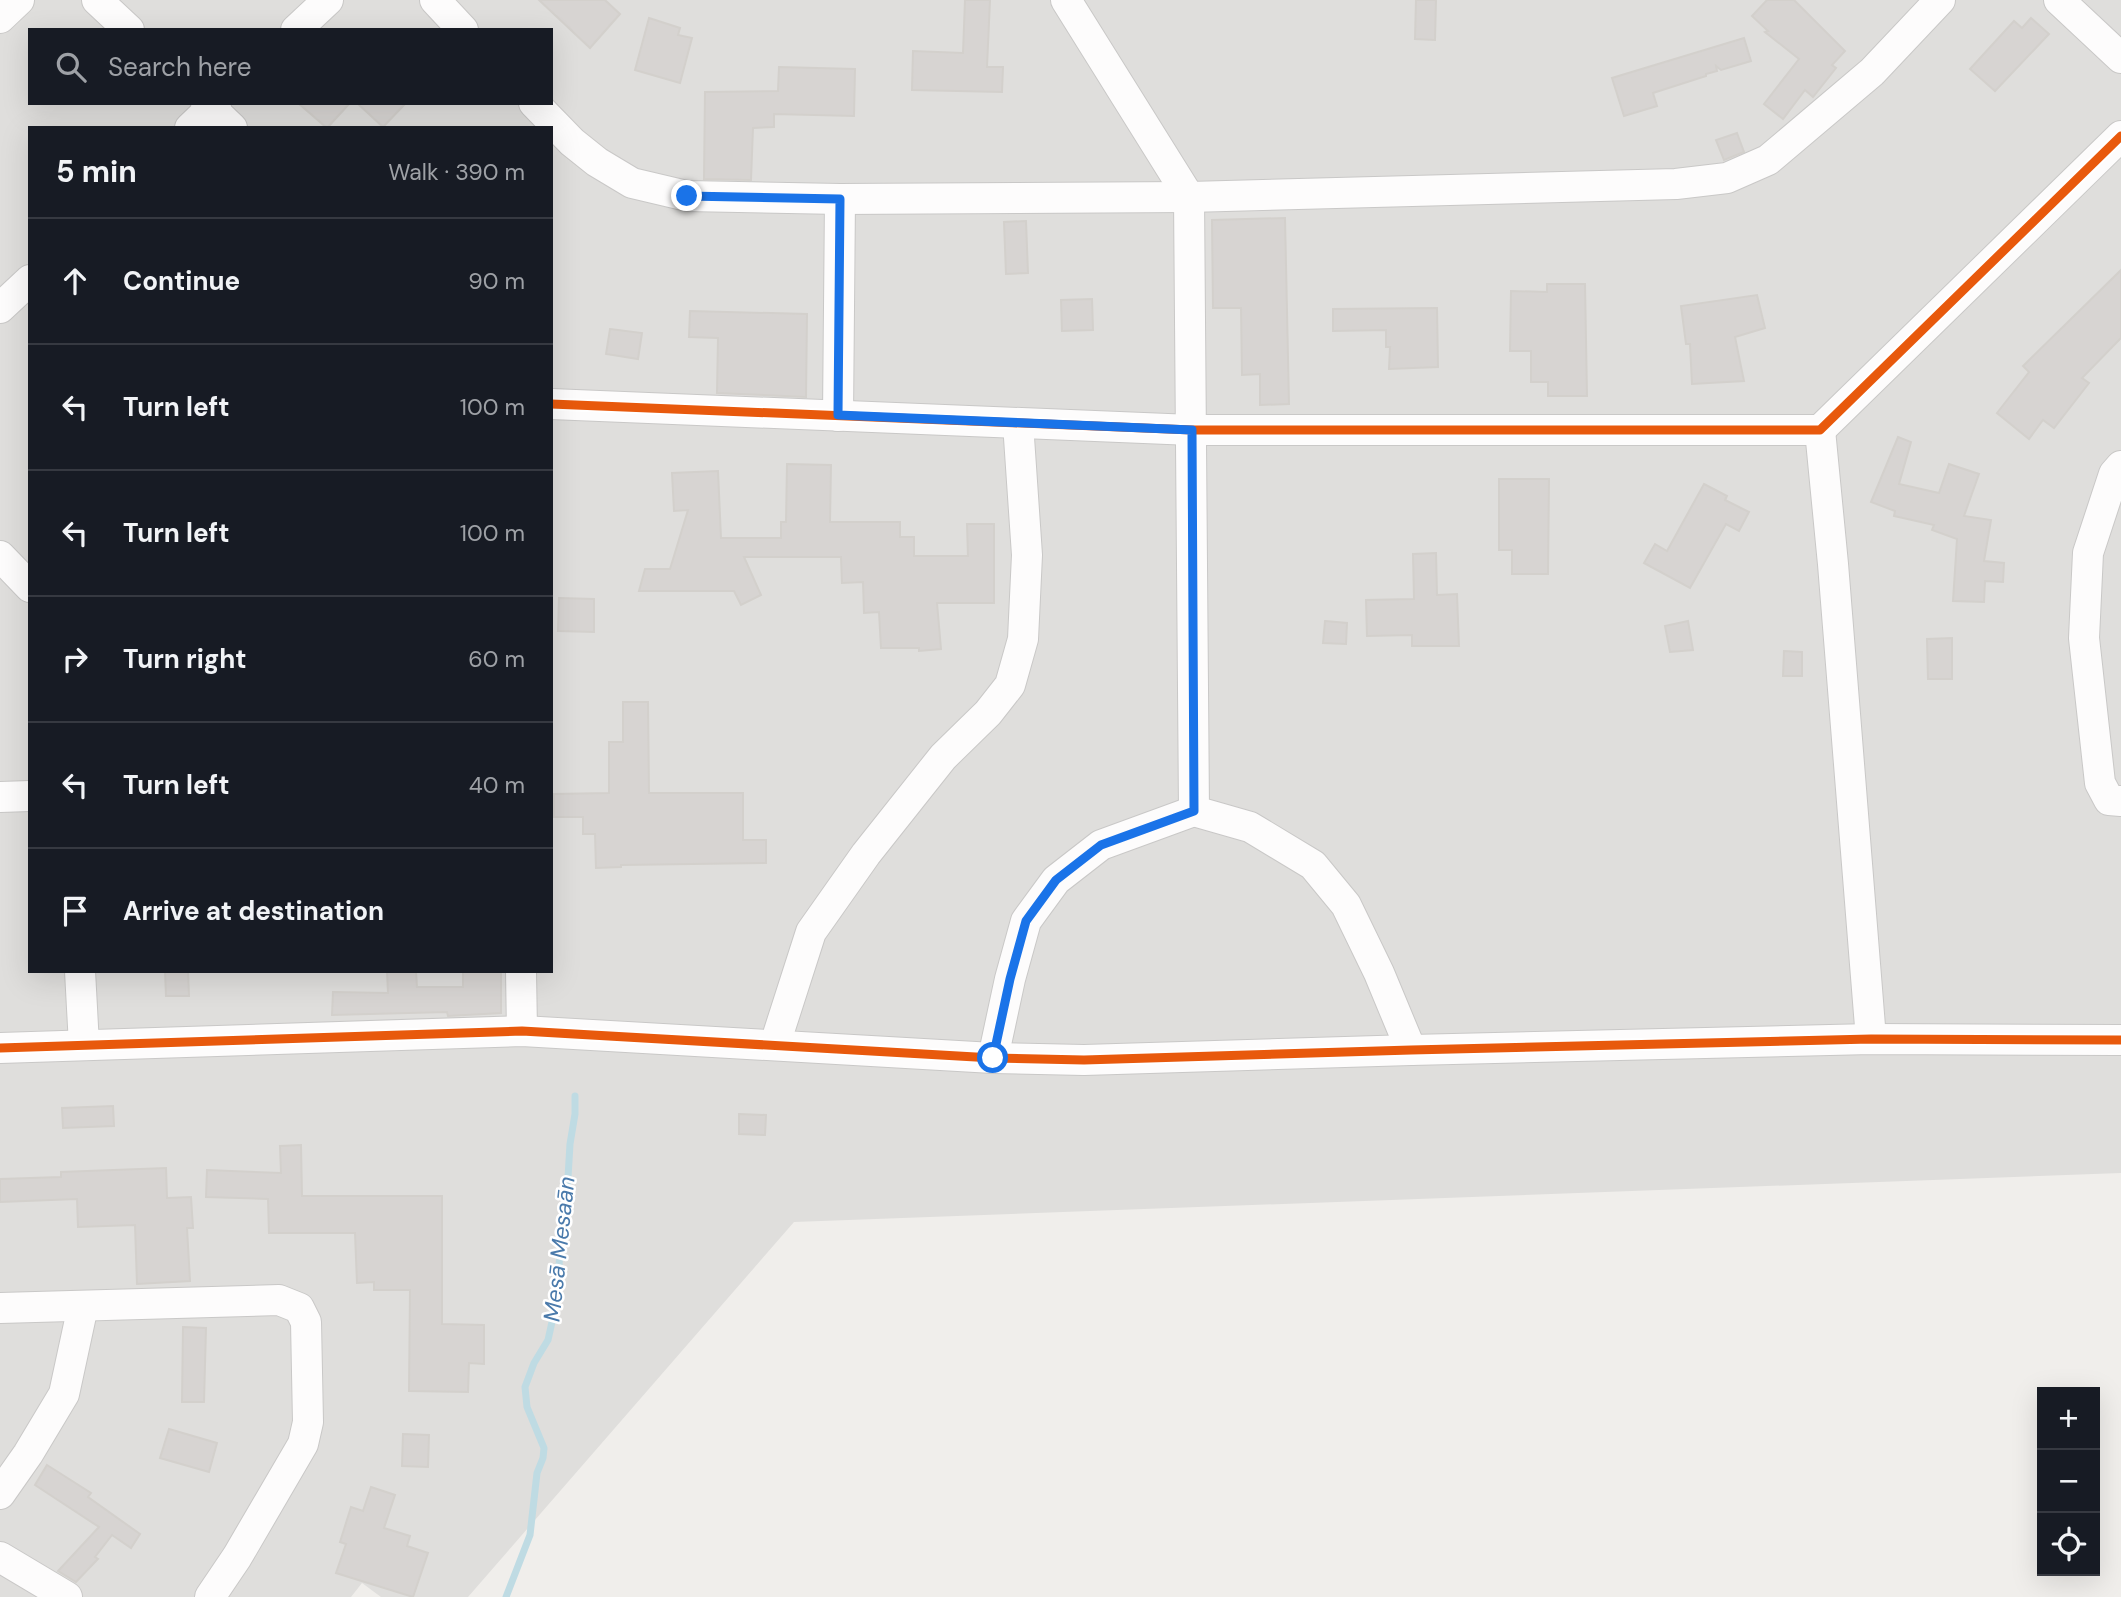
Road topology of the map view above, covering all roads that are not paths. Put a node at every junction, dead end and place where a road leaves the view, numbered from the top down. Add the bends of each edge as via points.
1 (19, 0) edge
2 (97, 0) edge
3 (328, 0) edge
4 (435, 0) edge
5 (1066, 0) edge
6 (1940, 0) edge
7 (2059, 0) edge
8 (0, 18) edge
9 (127, 28) edge
10 (298, 28) edge
11 (461, 28) edge
12 (2121, 58) edge
13 (536, 105) edge
14 (2121, 136) edge
15 (1189, 197) junction
16 (840, 199) junction
17 (28, 282) edge
18 (0, 308) edge
19 (553, 404) edge
20 (838, 415) junction
21 (1018, 423) junction
22 (1192, 430) junction
23 (1820, 430) junction
24 (2121, 466) edge
25 (0, 556) edge
26 (28, 585) edge
27 (28, 796) edge
28 (0, 797) edge
29 (2121, 801) edge
30 (1194, 811) junction
31 (80, 973) edge
32 (522, 973) edge
33 (522, 1031) junction
34 (1871, 1039) junction
35 (2121, 1040) edge
36 (775, 1044) junction
37 (84, 1045) junction
38 (0, 1048) edge
39 (1411, 1049) junction
40 (993, 1058) junction
41 (83, 1306) junction
42 (0, 1308) edge
43 (0, 1494) edge
44 (0, 1557) edge
45 (67, 1597) edge
46 (210, 1597) edge

1 - 8 street
2 - 9 street
3 - 10 street
4 - 11 street
5 - 15 street
6 - 15 street via 1872,72 1789,143 1768,160 1727,178 1676,184
7 - 12 street
13 - 16 street via 572,142 632,183 687,196
14 - 23 street
15 - 16 street
15 - 22 street
16 - 20 street
17 - 18 street
19 - 20 street
20 - 21 street
21 - 22 street
21 - 36 street via 1027,555 1023,639 1010,685 934,768 811,932
22 - 23 street
22 - 30 street
23 - 34 street
24 - 29 street via 2113,474 2088,553 2084,638 2100,783 2109,800
25 - 26 street
27 - 28 street
30 - 39 street via 1250,827 1313,865 1346,905
30 - 40 street via 1101,845 1056,880 1026,921
31 - 37 street
32 - 33 street
33 - 36 street
33 - 37 street
34 - 35 street
34 - 39 street
36 - 40 street
37 - 38 street
39 - 40 street via 1084,1060
41 - 42 street
41 - 43 street via 64,1394
41 - 46 street via 279,1300 299,1308 306,1322 303,1444
44 - 45 street

